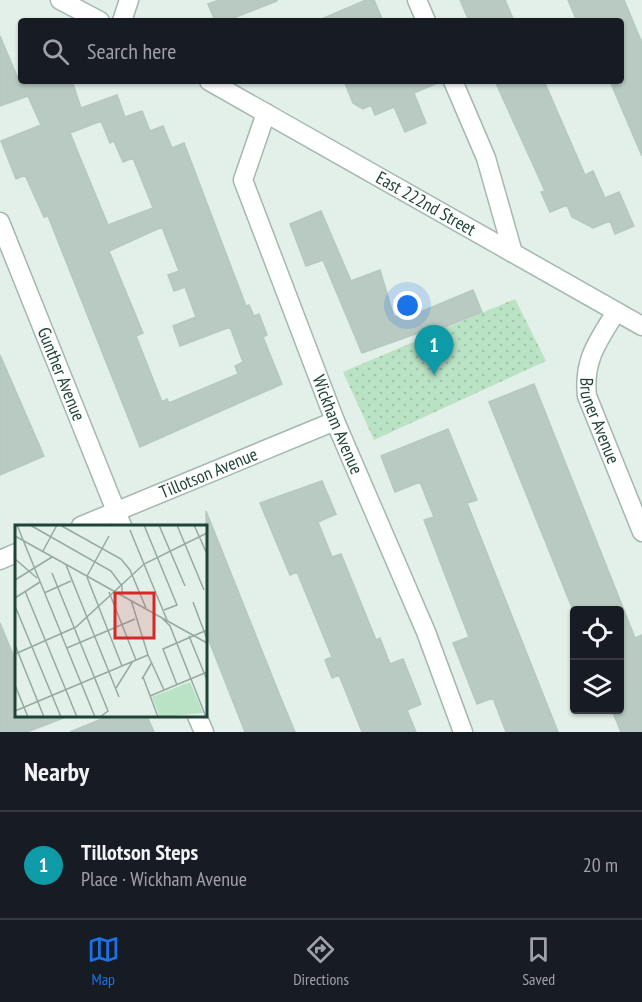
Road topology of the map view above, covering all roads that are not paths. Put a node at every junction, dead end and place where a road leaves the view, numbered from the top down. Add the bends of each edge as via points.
1 (60, 0) edge
2 (129, 0) edge
3 (417, 0) edge
4 (94, 18) edge
5 (123, 18) edge
6 (425, 18) edge
7 (215, 84) edge
8 (454, 84) edge
9 (266, 112) junction
10 (0, 222) edge
11 (513, 253) junction
12 (616, 312) junction
13 (642, 326) edge
14 (334, 421) junction
15 (119, 519) edge
16 (86, 525) edge
17 (642, 532) edge
18 (15, 553) edge
19 (0, 560) edge
20 (197, 717) edge
21 (204, 732) edge
22 (463, 732) edge

1 - 4 street
2 - 5 street
3 - 6 street
7 - 9 street, East 222nd Street
8 - 11 street via 486,158
9 - 11 street, East 222nd Street
9 - 14 street, Wickham Avenue via 243,180
10 - 15 street, Gunther Avenue
11 - 12 street, East 222nd Street
12 - 13 street, East 222nd Street
12 - 17 street, Bruner Avenue via 584,375 587,396
14 - 15 street, Tillotson Avenue
14 - 22 street, Wickham Avenue via 426,632
15 - 16 street, Tillotson Avenue
18 - 19 street
20 - 21 street

